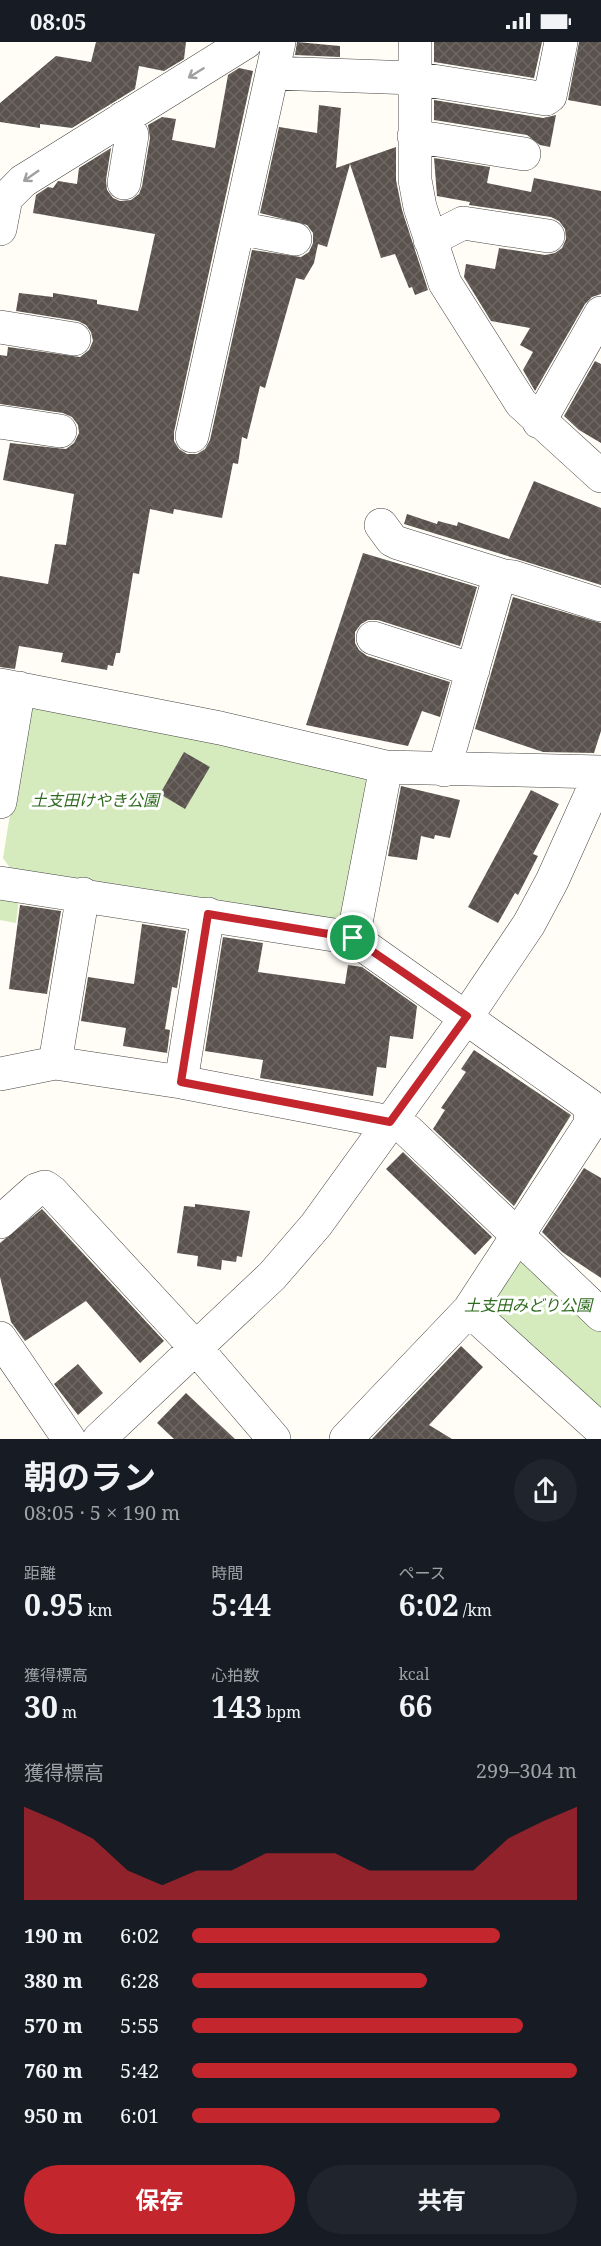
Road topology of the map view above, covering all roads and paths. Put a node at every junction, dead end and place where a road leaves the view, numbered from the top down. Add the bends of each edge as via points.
1 (246, 42) edge
2 (415, 42) edge
3 (561, 42) edge
4 (276, 57) edge
5 (414, 78) junction
6 (123, 118) junction
7 (414, 136) junction
8 (524, 154) dead end
9 (124, 183) dead end
10 (1, 221) edge
11 (238, 228) junction
12 (548, 236) dead end
13 (295, 239) dead end
14 (430, 240) junction
15 (601, 313) edge
16 (0, 327) edge
17 (74, 339) dead end
18 (0, 422) edge
19 (539, 422) junction
20 (60, 431) dead end
21 (192, 436) dead end
22 (601, 476) edge
23 (381, 525) dead end
24 (504, 576) junction
25 (601, 605) edge
26 (373, 638) dead end
27 (473, 670) junction
28 (9, 687) edge
29 (386, 767) junction
30 (444, 770) junction
31 (601, 772) edge
32 (0, 802) edge
33 (0, 883) edge
34 (83, 894) junction
35 (208, 914) junction
36 (353, 938) junction
37 (467, 1016) junction
38 (56, 1063) junction
39 (0, 1074) edge
40 (181, 1082) junction
41 (399, 1126) junction
42 (0, 1222) edge
43 (517, 1234) junction
44 (469, 1310) junction
45 (601, 1315) edge
46 (0, 1338) edge
47 (196, 1348) junction
48 (586, 1429) edge
49 (69, 1439) edge
50 (99, 1439) edge
51 (274, 1439) edge
52 (346, 1439) edge

1 -> 6 street
2 - 5 street
3 - 5 street via 550,96 546,99
4 - 5 street
4 - 11 street
5 - 7 street
6 - 9 street via 132,135
6 -> 10 street via 23,181 6,198
7 - 8 street
7 - 14 street via 415,180
11 - 13 street
11 - 21 street
12 - 14 street via 463,223
14 - 19 street via 450,293 522,404
15 - 19 street
16 - 17 street
18 - 20 street
19 - 22 street
23 - 24 street via 398,543
24 - 25 street
24 - 27 street via 498,581
26 - 27 street
27 - 30 street
28 - 29 street via 220,728
28 - 32 street
29 - 30 street
29 - 36 street
30 - 31 street
31 - 37 street via 529,924
33 - 34 street
34 - 35 street
34 - 38 street
35 - 36 street
35 - 40 street
36 - 37 street
37 - 41 street
37 - 43 street via 589,1106 591,1124
38 - 39 street
38 - 40 street
40 - 41 street
41 - 43 street
41 - 47 street via 272,1276
42 - 47 street via 36,1190 45,1187
43 - 44 street
43 - 45 street
44 - 48 street
44 - 52 street
46 - 49 street
47 - 50 street
47 - 51 street

